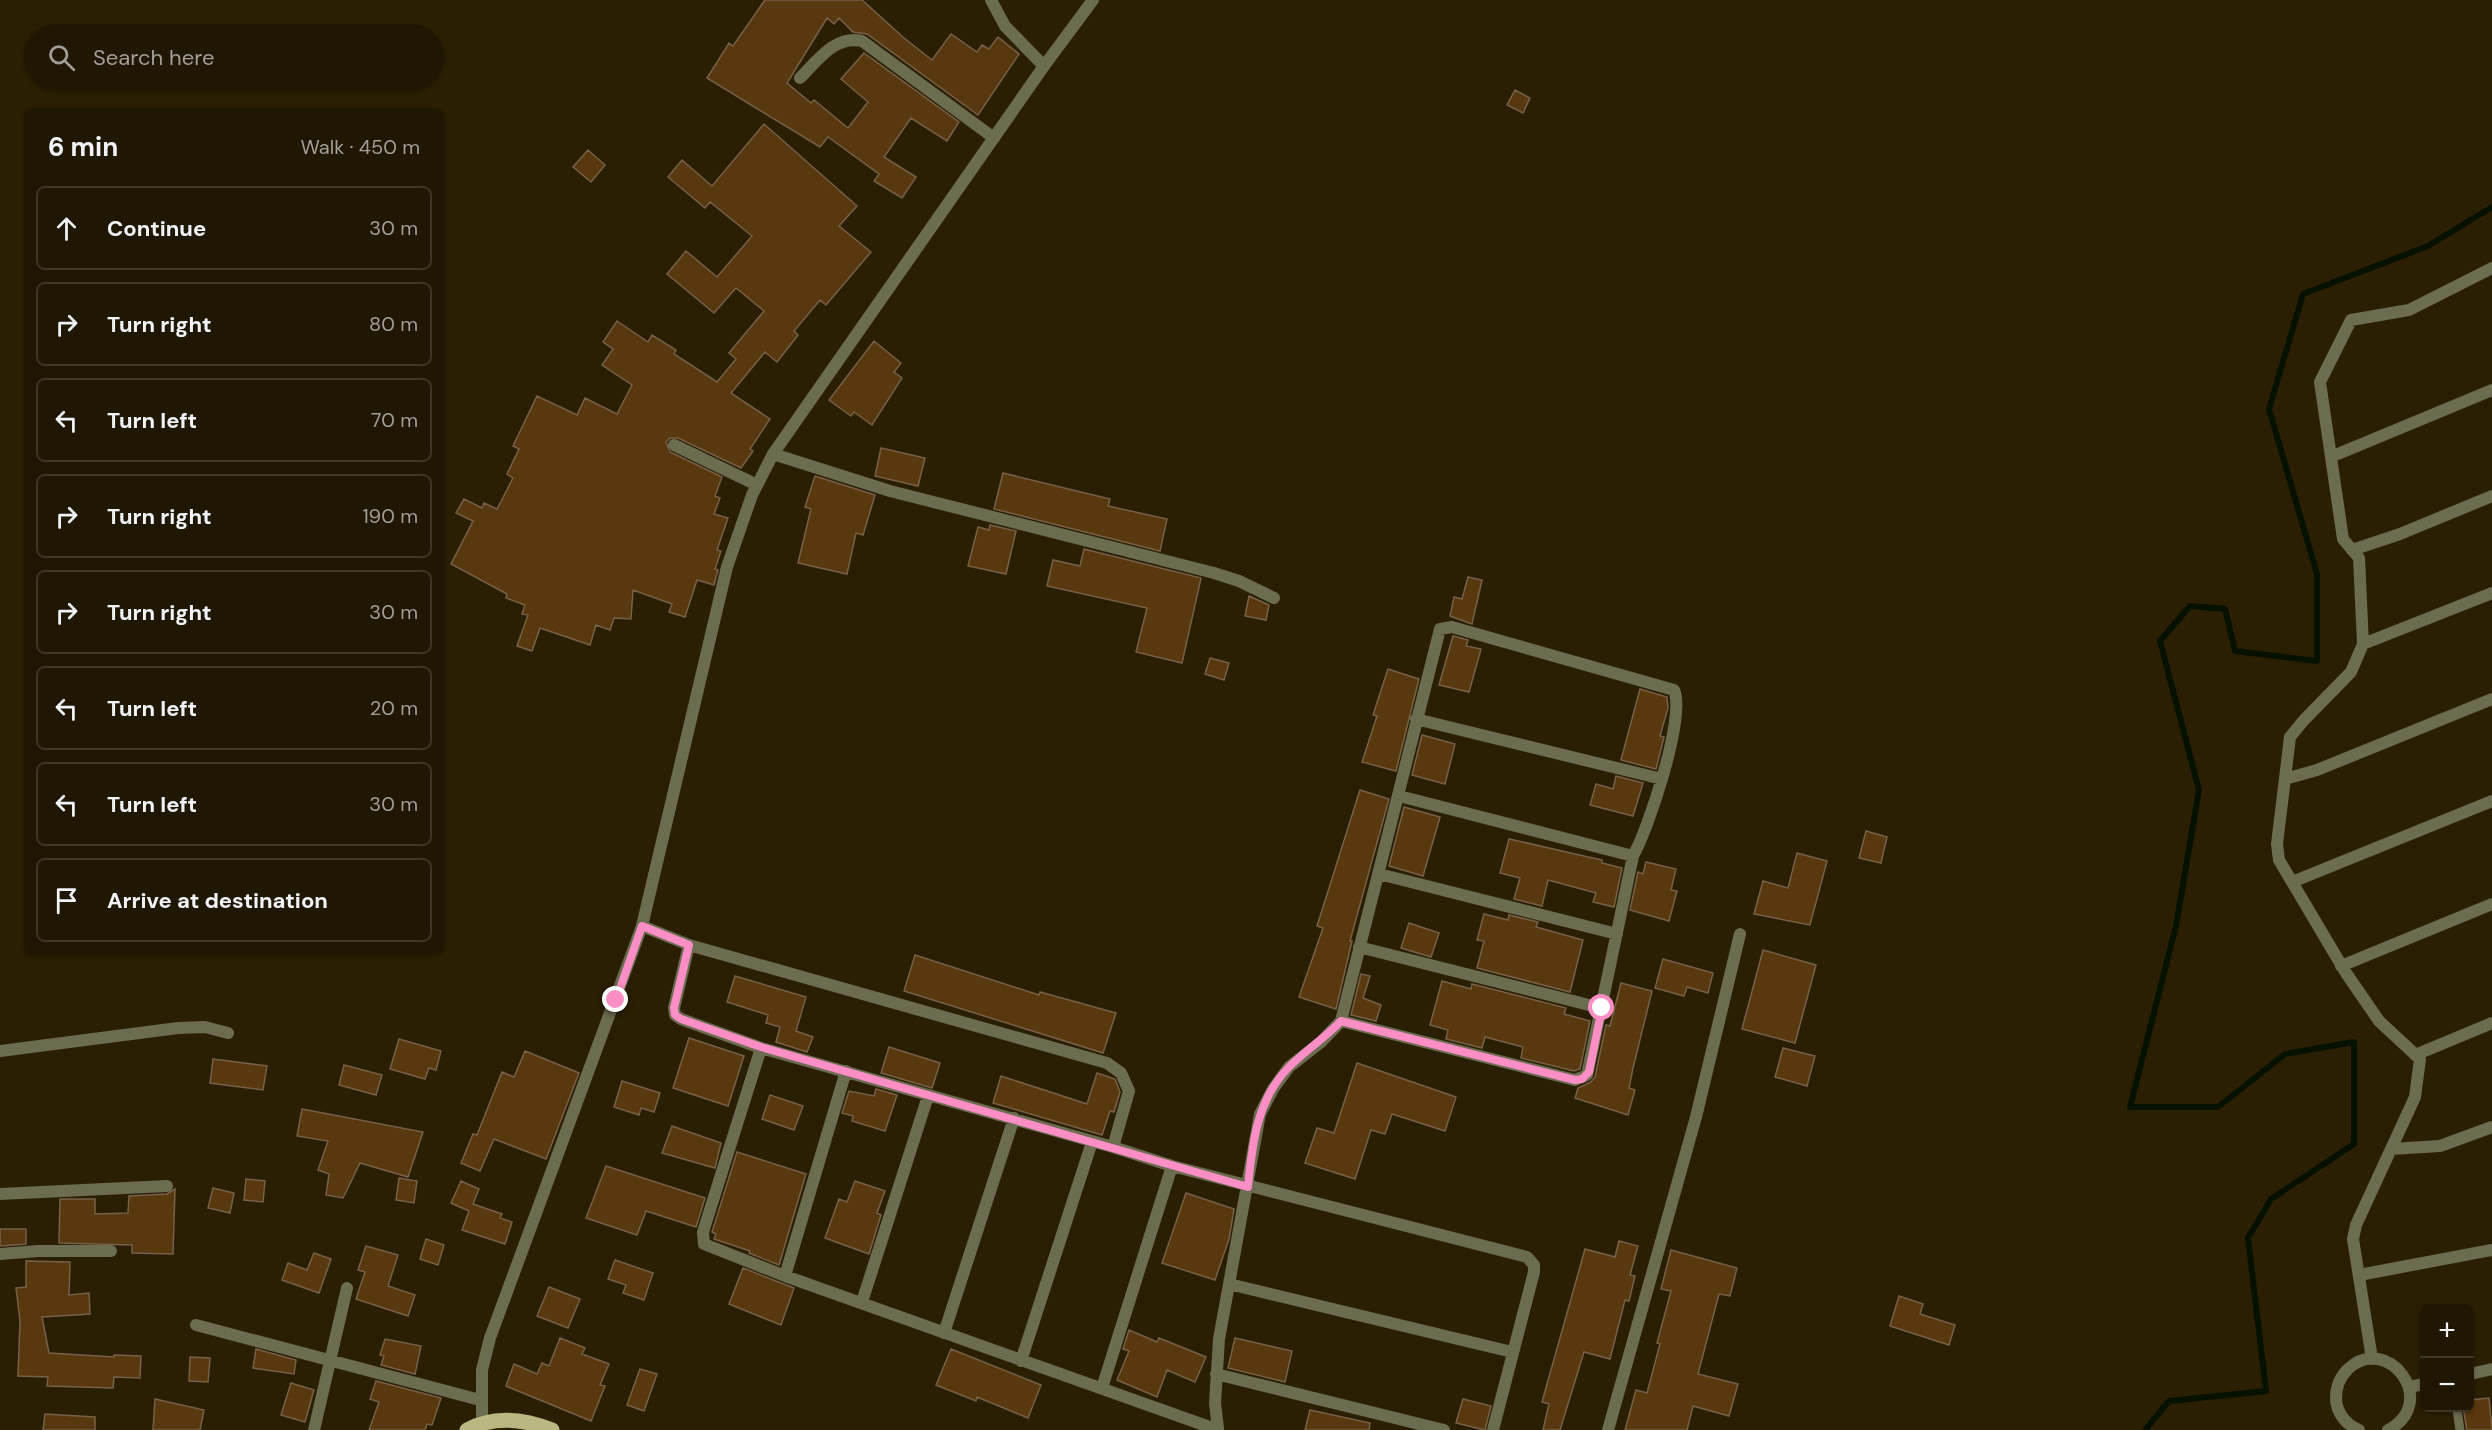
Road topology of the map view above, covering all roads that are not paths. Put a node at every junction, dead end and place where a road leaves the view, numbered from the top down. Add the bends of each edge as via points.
1 (990, 0) edge
2 (1093, 0) edge
3 (1044, 66) junction
4 (800, 78) dead end
5 (994, 138) junction
6 (2492, 268) edge
7 (2492, 390) edge
8 (674, 445) dead end
9 (773, 454) junction
10 (2333, 456) junction
11 (757, 484) junction
12 (2492, 496) edge
13 (2352, 550) junction
14 (2492, 593) edge
15 (1274, 598) dead end
16 (2363, 644) junction
17 (2492, 699) edge
18 (1416, 719) junction
19 (1662, 779) junction
20 (2285, 779) junction
21 (1399, 796) junction
22 (2492, 801) edge
23 (1634, 856) junction
24 (1378, 874) junction
25 (2292, 882) junction
26 (2492, 904) edge
27 (642, 926) junction
28 (1617, 934) junction
29 (1740, 934) dead end
30 (689, 945) junction
31 (1359, 947) junction
32 (2341, 966) junction
33 (1602, 1008) junction
34 (1341, 1021) junction
35 (2492, 1023) edge
36 (228, 1033) dead end
37 (761, 1047) junction
38 (0, 1051) edge
39 (2415, 1055) junction
40 (846, 1071) junction
41 (928, 1096) junction
42 (1014, 1118) junction
43 (2492, 1127) edge
44 (1092, 1142) junction
45 (1113, 1147) junction
46 (2391, 1149) junction
47 (1172, 1166) junction
48 (167, 1186) dead end
49 (1248, 1187) junction
50 (0, 1194) edge
51 (2492, 1250) edge
52 (111, 1251) dead end
53 (0, 1254) edge
54 (2359, 1275) junction
55 (785, 1276) junction
56 (1229, 1284) junction
57 (347, 1288) dead end
58 (862, 1302) junction
59 (196, 1325) dead end
60 (944, 1333) junction
61 (1512, 1352) junction
62 (2372, 1359) junction
63 (330, 1361) junction
64 (1021, 1361) junction
65 (2492, 1369) edge
66 (2474, 1373) edge
67 (1216, 1374) junction
68 (2420, 1385) edge
69 (2409, 1387) junction
70 (1102, 1388) junction
71 (480, 1400) junction
72 (2457, 1412) edge
73 (482, 1422) junction
74 (1218, 1429) edge
75 (314, 1430) edge
76 (467, 1430) edge
77 (552, 1430) edge
78 (1443, 1430) edge
79 (1493, 1430) edge
80 (1608, 1430) edge
81 (2359, 1430) edge
82 (2388, 1430) edge
83 (2460, 1430) edge

1 - 3 street via 1005,26
2 - 3 street
3 - 5 street
4 - 5 street via 839,40 862,41
5 - 9 street
6 - 10 street via 2409,310 2351,320 2320,382
7 - 10 street
8 - 11 street
9 - 11 street
9 - 15 street via 890,491 1214,573
10 - 13 street via 2343,539
11 - 27 street via 718,600
12 - 13 street
13 - 16 street via 2359,558
14 - 16 street
16 - 20 street via 2351,672 2290,738
17 - 20 street via 2317,770
18 - 19 street
18 - 19 street via 1440,629 1452,627 1674,690 1674,720
18 - 21 street
19 - 23 street via 1648,827
20 - 25 street via 2277,844 2279,860
21 - 23 street
21 - 24 street
22 - 25 street
23 - 28 street
24 - 28 street
24 - 31 street
25 - 32 street
26 - 32 street
27 - 30 street
27 - 71 street via 490,1338
28 - 33 street
29 - 80 street via 1696,1117
30 - 37 street via 675,1015
30 - 45 street via 1107,1063 1121,1073 1129,1090
31 - 33 street
31 - 34 street
32 - 39 street via 2379,1021
33 - 34 street via 1589,1072 1575,1080
34 - 49 street via 1289,1067 1273,1089 1260,1114
35 - 39 street
36 - 38 street via 205,1027 178,1028
37 - 40 street
37 - 55 street via 703,1232 705,1244 711,1248
39 - 46 street via 2420,1059 2415,1097
40 - 41 street
40 - 55 street
41 - 42 street
41 - 58 street
42 - 44 street
42 - 60 street
43 - 46 street via 2440,1146
44 - 45 street
44 - 64 street
45 - 47 street
46 - 54 street via 2356,1225 2353,1239
47 - 49 street
47 - 70 street
48 - 50 street
49 - 56 street
49 - 61 street via 1527,1257 1534,1272
51 - 54 street
52 - 53 street
54 - 62 street
55 - 58 street
56 - 61 street
56 - 67 street via 1218,1339
57 - 63 street
58 - 60 street
59 - 63 street
60 - 64 street
61 - 79 street
62 - 69 street via 2396,1367
62 - 81 street via 2349,1368 2337,1388 2339,1411 2345,1421
63 - 71 street
63 - 75 street
64 - 70 street
65 - 66 street
67 - 74 street
67 - 78 street
68 - 69 street
69 - 82 street via 2407,1412
70 - 74 street
71 - 73 street
72 - 83 lane
73 - 76 main road
73 - 77 main road via 513,1419

